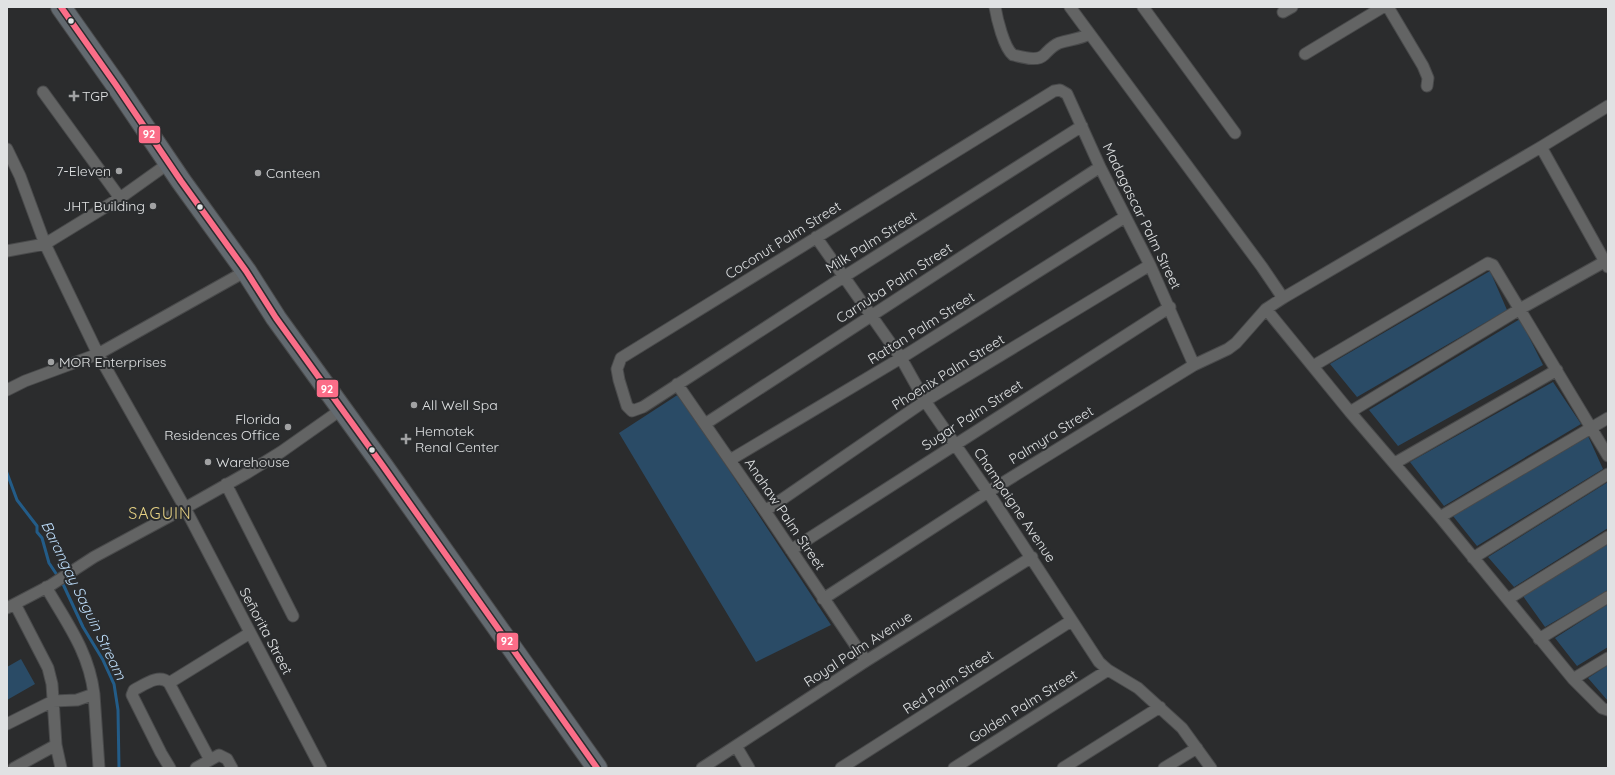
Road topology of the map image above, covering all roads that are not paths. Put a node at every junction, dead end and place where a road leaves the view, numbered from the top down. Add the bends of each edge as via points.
1 (62, 7) edge
2 (995, 7) edge
3 (1070, 7) edge
4 (1143, 7) edge
5 (1384, 7) edge
6 (1388, 7) edge
7 (1089, 34) junction
8 (1305, 54) dead end
9 (1427, 86) dead end
10 (1054, 91) joint
11 (43, 92) dead end
12 (1608, 106) edge
13 (1082, 126) junction
14 (1235, 133) dead end
15 (1541, 147) junction
16 (7, 149) edge
17 (169, 163) junction
18 (1100, 167) junction
19 (120, 198) junction
20 (1125, 217) junction
21 (816, 237) junction
22 (45, 244) junction
23 (7, 251) edge
24 (1150, 265) junction
25 (1606, 265) edge
26 (246, 272) junction
27 (845, 276) junction
28 (1283, 298) junction
29 (1170, 307) junction
30 (1520, 309) junction
31 (1266, 310) junction
32 (872, 316) junction
33 (98, 354) junction
34 (901, 358) junction
35 (1194, 365) junction
36 (1313, 366) junction
37 (1556, 370) junction
38 (677, 384) junction
39 (7, 390) edge
40 (925, 402) junction
41 (342, 409) junction
42 (1350, 412) junction
43 (1608, 418) edge
44 (705, 424) junction
45 (1591, 428) junction
46 (955, 444) junction
47 (1608, 456) edge
48 (730, 460) junction
49 (1395, 463) junction
50 (1608, 474) edge
51 (226, 484) junction
52 (988, 492) junction
53 (185, 508) junction
54 (765, 511) junction
55 (1440, 517) junction
56 (1608, 537) edge
57 (791, 550) junction
58 (1032, 558) junction
59 (1473, 558) junction
60 (49, 586) junction
61 (1608, 597) edge
62 (823, 599) junction
63 (1508, 599) junction
64 (11, 606) edge
65 (293, 616) dead end
66 (1071, 621) junction
67 (250, 633) junction
68 (1539, 640) junction
69 (1608, 658) edge
70 (866, 661) junction
71 (1108, 670) junction
72 (1573, 679) junction
73 (169, 684) junction
74 (94, 694) junction
75 (53, 701) junction
76 (1160, 708) junction
77 (1608, 710) edge
78 (7, 724) edge
79 (56, 745) junction
80 (736, 746) junction
81 (1197, 748) junction
82 (210, 760) junction
83 (14, 768) edge
84 (60, 768) edge
85 (99, 768) edge
86 (170, 768) edge
87 (196, 768) edge
88 (232, 768) edge
89 (321, 768) edge
90 (597, 768) edge
91 (702, 768) edge
92 (749, 768) edge
93 (842, 768) edge
94 (954, 768) edge
95 (1063, 768) edge
96 (1164, 768) edge
97 (1211, 768) edge

1 - 17 highway
2 - 7 street via 1005,43 1013,55 1036,58 1043,56 1052,46
3 - 7 street
4 - 14 street
5 - 8 street
6 - 9 street via 1423,66 1428,78
7 - 28 street
10 - 13 street, Madagascar Palm Street via 1060,90 1067,94
10 - 21 street, Coconut Palm Street
11 - 19 street
12 - 15 street, Palmyra Street
13 - 18 street, Madagascar Palm Street
13 - 27 street, Milk Palm Street
15 - 25 street
15 - 28 street, Palmyra Street
16 - 22 street, Señorita Street via 20,176
17 - 19 street
17 - 26 highway
18 - 20 street, Madagascar Palm Street
18 - 32 street, Carnuba Palm Street
19 - 22 street
20 - 24 street, Madagascar Palm Street
20 - 34 street, Rattan Palm Street
21 - 27 street, Champaigne Avenue
21 - 38 street, Coconut Palm Street via 621,358 617,369 627,406 632,411 643,407
22 - 23 street
22 - 33 street, Señorita Street
24 - 29 street, Madagascar Palm Street
24 - 40 street, Phoenix Palm Street
25 - 30 street
26 - 33 street
26 - 41 highway
27 - 32 street, Champaigne Avenue
27 - 38 street, Milk Palm Street
28 - 31 street, Palmyra Street
29 - 35 street, Madagascar Palm Street
29 - 46 street, Sugar Palm Street
30 - 36 street via 1493,264 1485,263
30 - 37 street
30 - 42 street
31 - 35 street, Palmyra Street via 1236,343
31 - 36 street
32 - 34 street, Champaigne Avenue
32 - 44 street, Carnuba Palm Street
33 - 39 street
33 - 53 street, Señorita Street
34 - 40 street, Champaigne Avenue
34 - 48 street, Rattan Palm Street
35 - 52 street, Palmyra Street
36 - 42 street
37 - 45 street
37 - 49 street
38 - 44 street, Anahaw Palm Street
40 - 46 street, Champaigne Avenue
40 - 54 street, Phoenix Palm Street
41 - 51 street via 281,452
41 - 90 highway
42 - 49 street
43 - 45 street
44 - 48 street, Anahaw Palm Street
45 - 47 street
45 - 55 street
46 - 52 street, Champaigne Avenue
46 - 57 street, Sugar Palm Street
48 - 54 street, Anahaw Palm Street
49 - 55 street
50 - 59 street
51 - 53 street
51 - 65 street
52 - 58 street, Champaigne Avenue
52 - 62 street, Palmyra Street
53 - 60 street via 94,557
53 - 67 street, Señorita Street
54 - 57 street, Anahaw Palm Street
55 - 59 street
56 - 63 street
57 - 62 street, Anahaw Palm Street
58 - 66 street, Champaigne Avenue
58 - 70 street, Royal Palm Avenue
59 - 63 street
60 - 64 street
60 - 74 street via 80,645 90,672
61 - 68 street
62 - 70 street, Anahaw Palm Street
63 - 68 street
64 - 75 street via 48,668
66 - 71 street, Champaigne Avenue via 1099,662
66 - 93 street, Red Palm Street
67 - 73 street
67 - 89 street, Señorita Street
68 - 72 street
69 - 72 street
70 - 80 street, Royal Palm Avenue
71 - 76 street, Champaigne Avenue via 1138,688
71 - 94 street, Golden Palm Street
72 - 77 street via 1602,708
73 - 82 street
73 - 86 street via 160,678 134,690 132,695
74 - 75 street via 77,700
74 - 85 street
75 - 78 street
75 - 79 street
76 - 81 street, Champaigne Avenue via 1182,728
76 - 95 street
79 - 83 street
79 - 84 street
80 - 91 street, Royal Palm Avenue
80 - 92 street
81 - 96 street
81 - 97 street, Champaigne Avenue
82 - 87 street
82 - 88 street via 219,755 224,756

